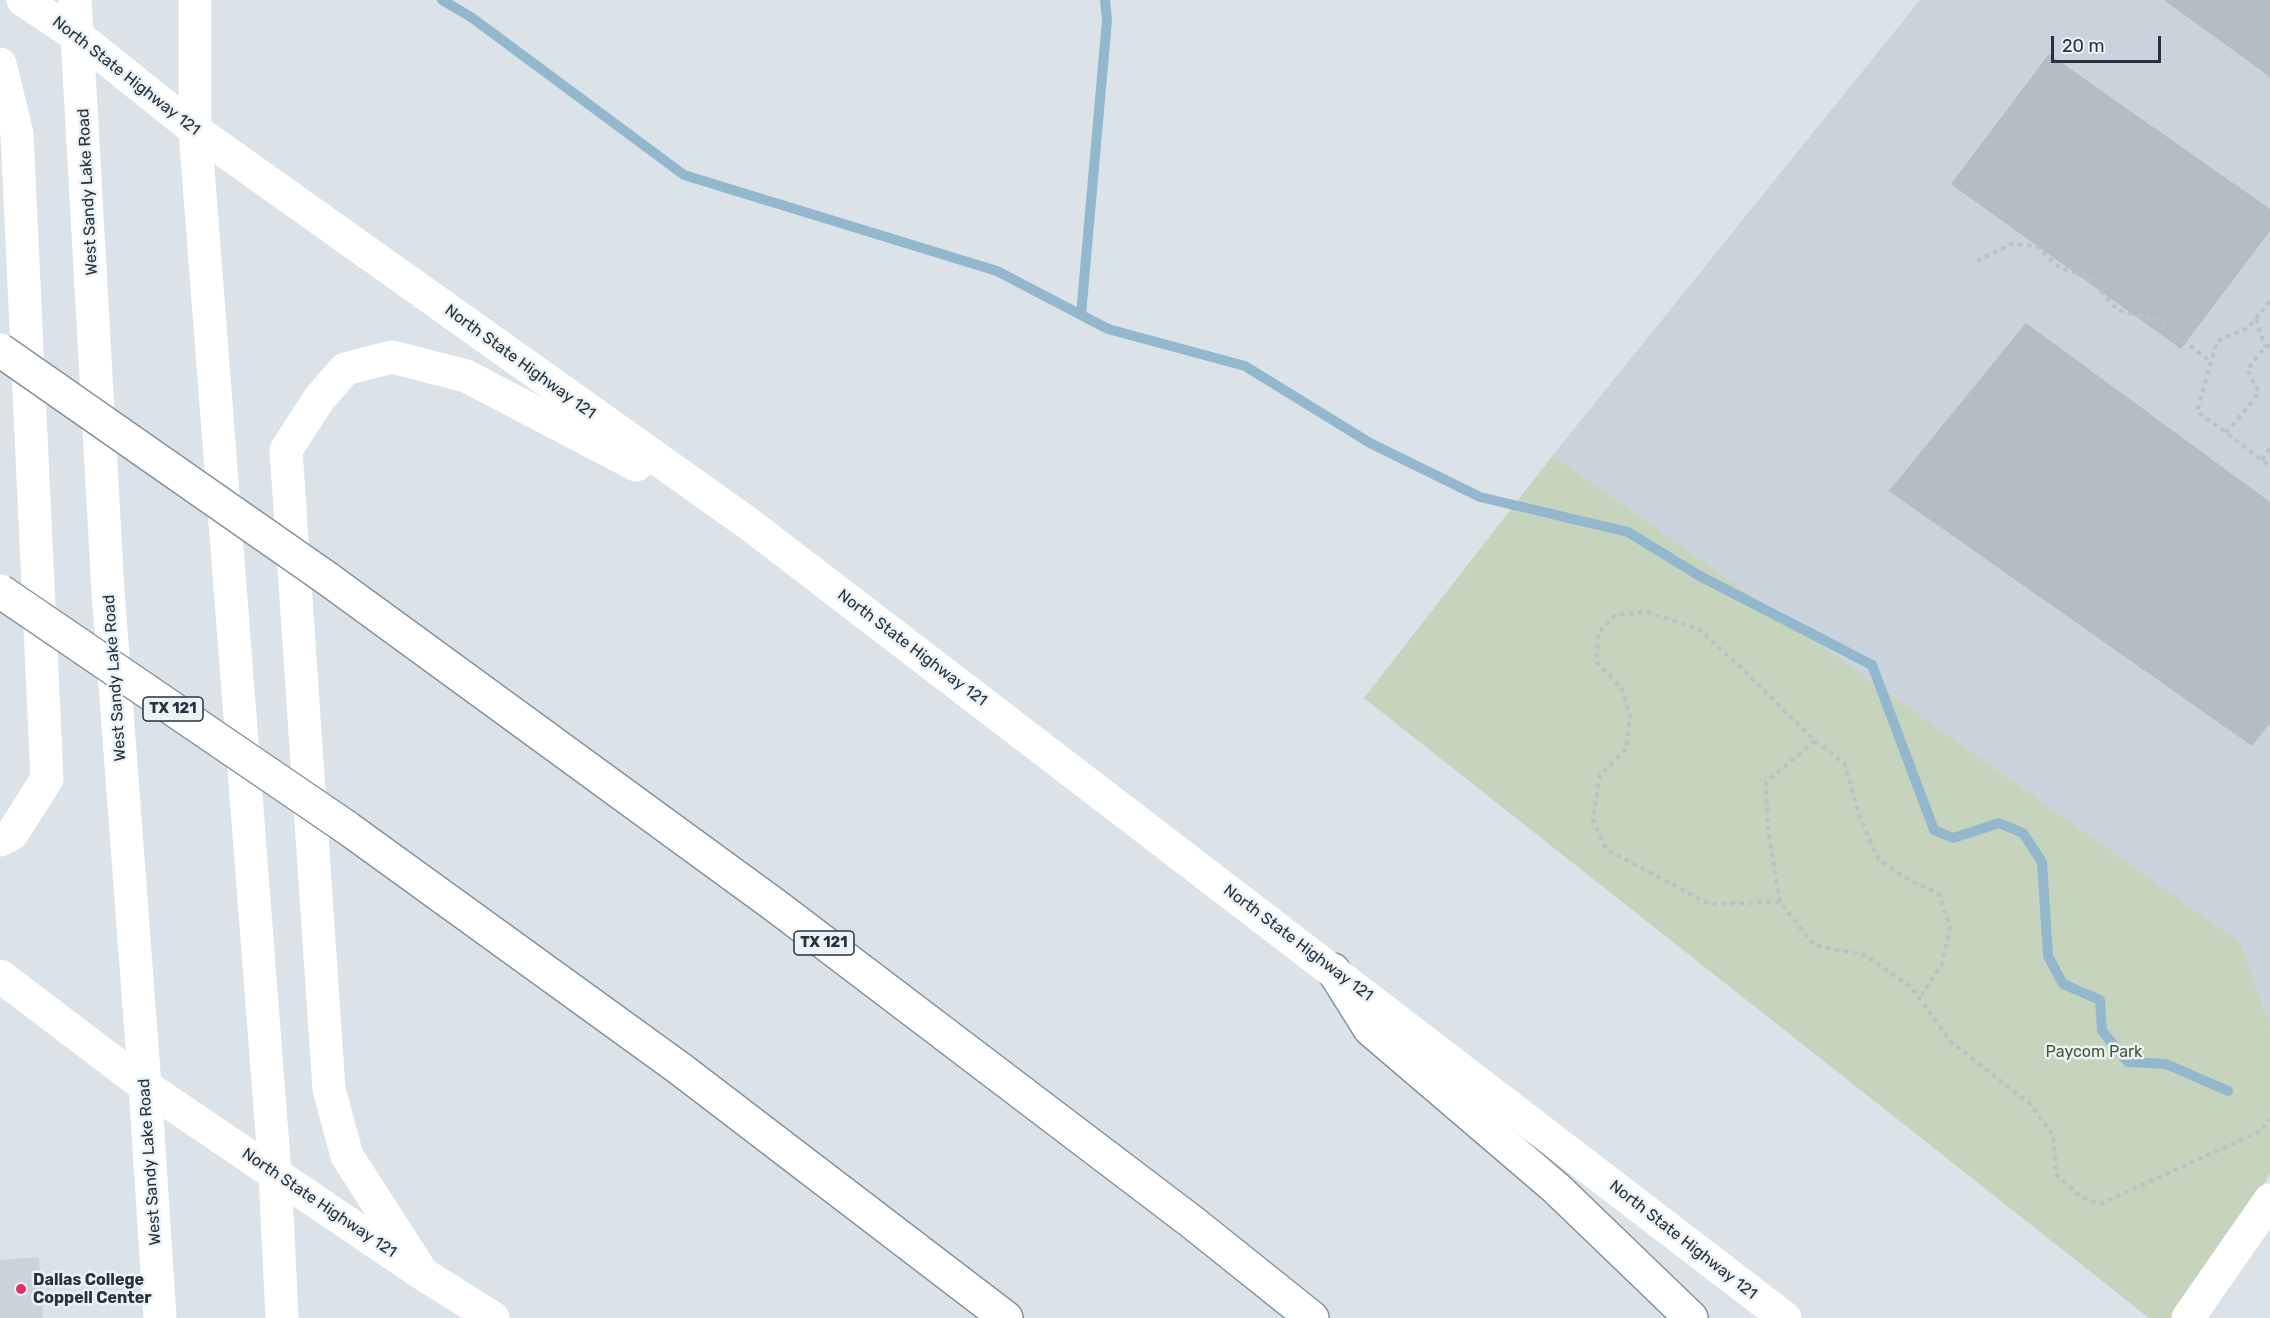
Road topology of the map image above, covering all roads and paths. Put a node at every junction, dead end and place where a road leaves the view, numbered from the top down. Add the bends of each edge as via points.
1 (23, 0) edge
2 (75, 0) edge
3 (195, 0) edge
4 (80, 37) junction
5 (0, 64) edge
6 (195, 130) junction
7 (1977, 261) dead end
8 (2270, 301) edge
9 (2255, 318) junction
10 (2267, 346) edge
11 (0, 349) edge
12 (2211, 362) junction
13 (2226, 434) junction
14 (2270, 448) edge
15 (2262, 460) junction
16 (2270, 466) edge
17 (749, 524) junction
18 (0, 591) edge
19 (1815, 741) junction
20 (0, 840) edge
21 (1780, 902) junction
22 (1333, 970) junction
23 (0, 976) edge
24 (1919, 999) junction
25 (146, 1086) junction
26 (2270, 1119) edge
27 (275, 1173) junction
28 (2270, 1200) edge
29 (423, 1274) junction
30 (160, 1318) edge
31 (282, 1318) edge
32 (493, 1318) edge
33 (1006, 1318) edge
34 (1312, 1318) edge
35 (1691, 1318) edge
36 (1785, 1318) edge
37 (2188, 1318) edge

1 - 4 main road, North State Highway 121
2 - 4 main road, West Sandy Lake Road
3 - 6 main road
4 - 6 main road, North State Highway 121
4 - 25 main road, West Sandy Lake Road via 108,591
5 - 20 main road via 17,134 47,779 12,834
6 - 17 main road, North State Highway 121
6 - 27 main road
7 - 12 path via 2012,244 2036,246 2060,268 2086,276 2118,310 2157,320
8 - 9 path
9 - 10 path
9 - 12 path via 2248,328 2217,340
10 - 13 path via 2247,370 2259,393
11 - 34 main road, TX 121, bridge via 328,579 776,906
12 - 13 path via 2197,411
13 - 15 path
14 - 15 path
15 - 16 path
17 - 22 main road, North State Highway 121
17 - 29 main road via 466,376 392,357 345,369 319,399 286,450 329,1089 347,1156
18 - 33 main road, TX 121, bridge via 346,827 679,1068
19 - 21 path via 1766,782 1768,829
19 - 21 path via 1698,629 1648,612 1614,615 1599,632 1596,661 1622,689 1630,717 1626,749 1599,775 1593,820 1606,849 1709,904
19 - 24 path via 1844,763 1860,818 1879,860 1939,894 1950,928 1942,964
21 - 24 path via 1814,945 1864,955 1911,987
22 - 35 main road via 1370,1029 1556,1188
22 - 36 main road, North State Highway 121
23 - 25 main road, North State Highway 121
24 - 26 path via 1950,1042 2029,1103 2053,1135 2056,1174 2081,1197 2100,1204 2261,1131
25 - 27 main road, North State Highway 121
25 - 30 main road, West Sandy Lake Road
27 - 29 main road, North State Highway 121
27 - 31 main road
28 - 37 main road
29 - 32 main road, North State Highway 121

